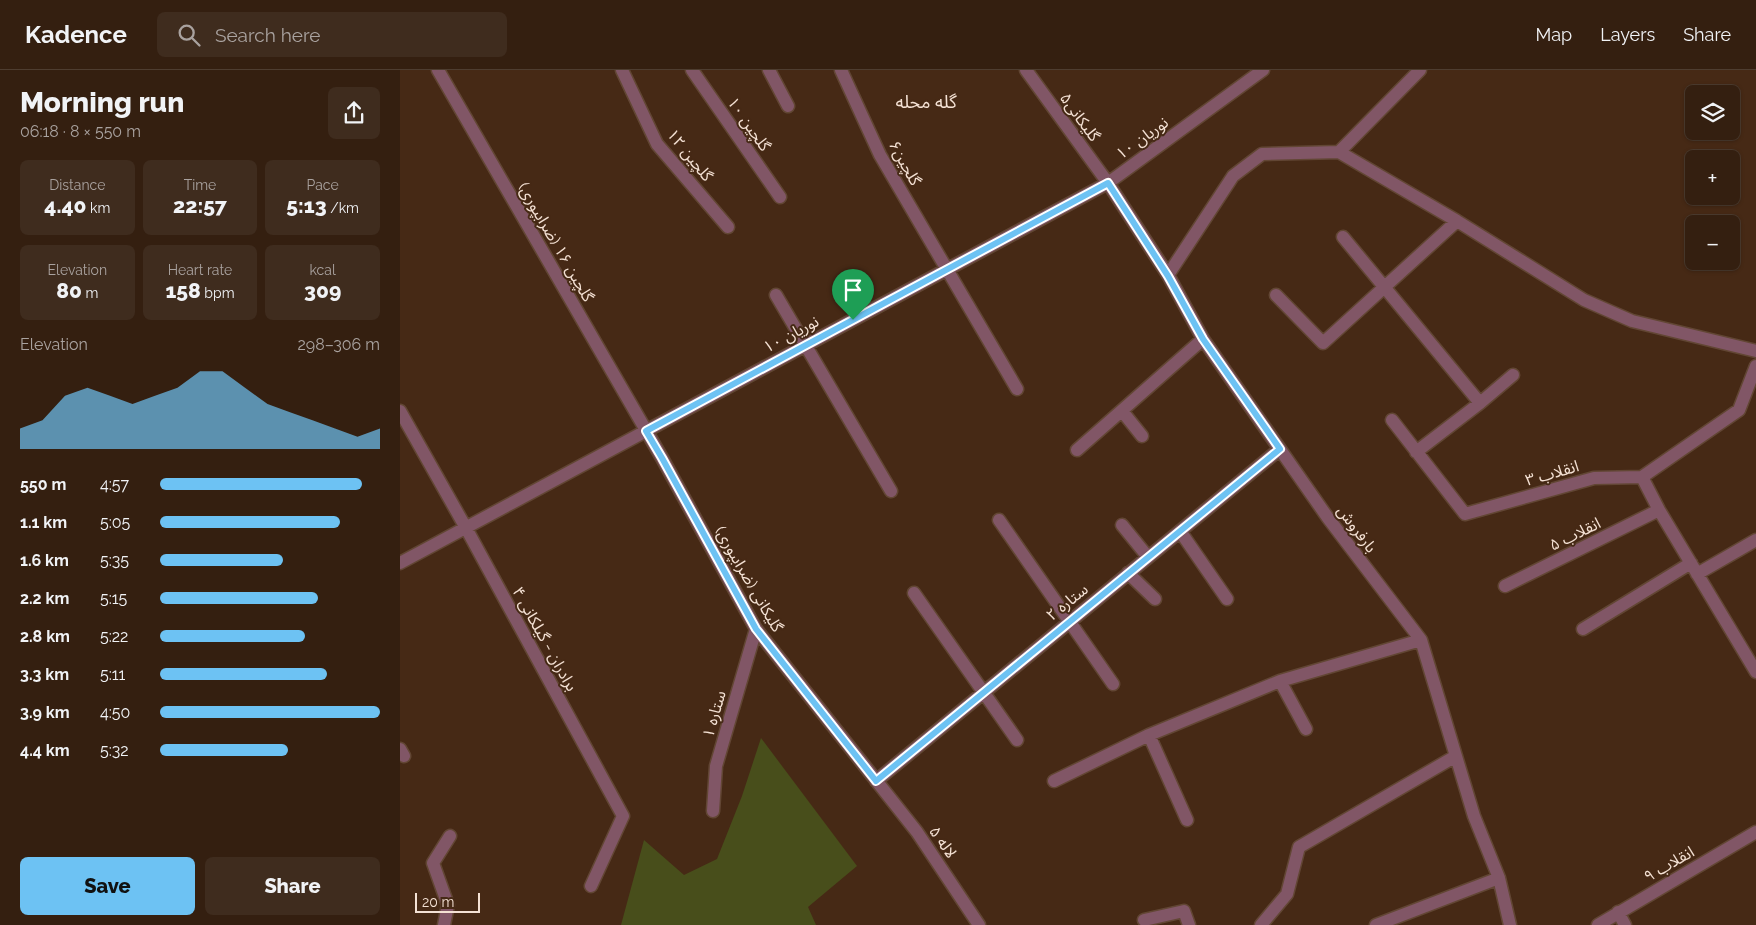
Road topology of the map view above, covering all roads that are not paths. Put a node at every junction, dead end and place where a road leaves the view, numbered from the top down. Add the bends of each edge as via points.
1 (438, 70) edge
2 (622, 70) edge
3 (692, 70) edge
4 (769, 70) edge
5 (841, 70) edge
6 (1026, 70) edge
7 (1263, 70) edge
8 (1420, 70) edge
9 (788, 106) dead end
10 (1338, 152) junction
11 (1108, 183) junction
12 (780, 198) dead end
13 (1457, 221) junction
14 (728, 228) dead end
15 (1343, 237) dead end
16 (948, 269) junction
17 (1168, 276) junction
18 (1384, 287) junction
19 (1276, 295) dead end
20 (776, 296) dead end
21 (1203, 339) junction
22 (806, 345) junction
23 (1756, 351) edge
24 (1756, 366) edge
25 (1513, 375) dead end
26 (1017, 389) dead end
27 (1480, 403) junction
28 (400, 411) edge
29 (1122, 411) junction
30 (1392, 420) dead end
31 (646, 431) junction
32 (1142, 436) dead end
33 (1280, 449) junction
34 (1077, 450) dead end
35 (1416, 452) junction
36 (1642, 477) junction
37 (891, 490) dead end
38 (1659, 510) junction
39 (999, 520) dead end
40 (1122, 525) dead end
41 (466, 528) junction
42 (1180, 531) junction
43 (1756, 540) edge
44 (1148, 557) junction
45 (400, 563) edge
46 (1694, 568) junction
47 (1128, 573) junction
48 (1505, 586) dead end
49 (914, 593) dead end
50 (1155, 599) dead end
51 (1227, 600) dead end
52 (1069, 622) junction
53 (756, 629) junction
54 (1583, 629) dead end
55 (1422, 640) junction
56 (1755, 667) edge
57 (1280, 681) junction
58 (1113, 684) dead end
59 (983, 693) junction
60 (1306, 729) dead end
61 (1149, 735) junction
62 (1017, 740) dead end
63 (1456, 756) junction
64 (876, 781) junction
65 (1054, 781) dead end
66 (712, 811) dead end
67 (1187, 820) dead end
68 (1756, 832) edge
69 (450, 836) dead end
70 (1499, 878) junction
71 (591, 886) dead end
72 (1618, 912) junction
73 (1144, 920) dead end
74 (444, 925) edge
75 (979, 925) edge
76 (1189, 925) edge
77 (1261, 925) edge
78 (1376, 925) edge
79 (1510, 925) edge
80 (1598, 925) edge
81 (1624, 925) edge

1 - 31 street, گلچین ۱۶ (ضرابپوری)
2 - 14 street, گلچین ۱۲ via 657,144
3 - 12 street, گلچین ۱۰
4 - 9 street
5 - 16 street, گلچین۶ via 880,155
6 - 11 street, گلیکانی۵
7 - 11 street, نوریان ۱۰
8 - 10 street
10 - 13 street
10 - 17 street via 1262,154 1233,176
11 - 16 street, نوریان ۱۰
11 - 17 street, بارفروش
13 - 18 street
13 - 23 street via 1584,300 1632,321
15 - 18 street
16 - 22 street, نوریان ۱۰
16 - 26 street, گلچین۶
17 - 21 street, بارفروش
18 - 19 street via 1324,342
18 - 27 street
20 - 22 street
21 - 29 street
21 - 33 street, بارفروش
22 - 31 street, نوریان ۱۰
22 - 37 street
24 - 36 street via 1739,410
25 - 27 street
27 - 35 street
28 - 41 street, برادران - گیلکانی ۴
29 - 32 street
29 - 34 street
30 - 35 street
31 - 41 street, نوریان ۱۰
31 - 53 street, گلیکانی (ضرابپوری)
33 - 42 street, ستاره ۲
33 - 55 street, بارفروش via 1328,518
35 - 36 street, انقلاب ۳ via 1465,514 1594,478
36 - 38 street
38 - 46 street
38 - 48 street, انقلاب ۵
39 - 52 street
40 - 44 street
41 - 45 street, نوریان ۱۰
41 - 71 street, برادران - گیلکانی ۴ via 623,816
42 - 44 street, ستاره ۲
42 - 51 street
43 - 46 street
44 - 47 street, ستاره ۲
46 - 54 street
46 - 56 street
47 - 50 street
47 - 52 street, ستاره ۲
49 - 59 street
52 - 58 street
52 - 59 street, ستاره ۲
53 - 64 street, گلیکانی (ضرابپوری)
53 - 66 street, ستاره ۱ via 716,766
55 - 57 street
55 - 63 street, بارفروش
57 - 60 street
57 - 61 street
59 - 62 street
59 - 64 street, ستاره ۲
61 - 65 street
61 - 67 street
63 - 70 street, بارفروش via 1474,816
63 - 77 street via 1299,847 1287,894
64 - 75 street, لاله ۵ via 917,832
68 - 72 street, انقلاب ۹
69 - 74 street via 433,863 448,905
70 - 78 street
70 - 79 street, بارفروش
72 - 80 street, انقلاب ۹
72 - 81 street
73 - 76 street via 1184,911

